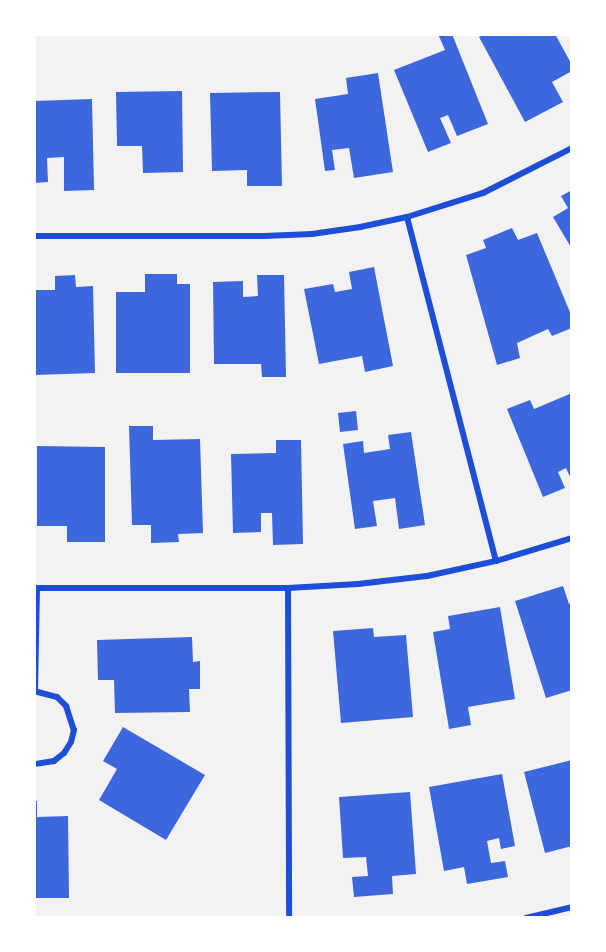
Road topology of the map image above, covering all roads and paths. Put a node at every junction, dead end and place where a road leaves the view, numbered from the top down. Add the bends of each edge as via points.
1 (572, 148) edge
2 (408, 217) junction
3 (34, 236) edge
4 (572, 538) edge
5 (496, 561) junction
6 (36, 588) edge
7 (288, 588) junction
8 (35, 691) edge
9 (34, 764) edge
10 (572, 907) edge
11 (289, 918) edge
12 (526, 918) edge

1 - 2 street via 483,193
2 - 3 street via 312,234
2 - 5 street
4 - 5 street
5 - 7 street via 427,576
6 - 7 street
6 - 8 street
7 - 11 street
8 - 9 street via 57,697 66,706 74,730 64,753 54,761
10 - 12 street

